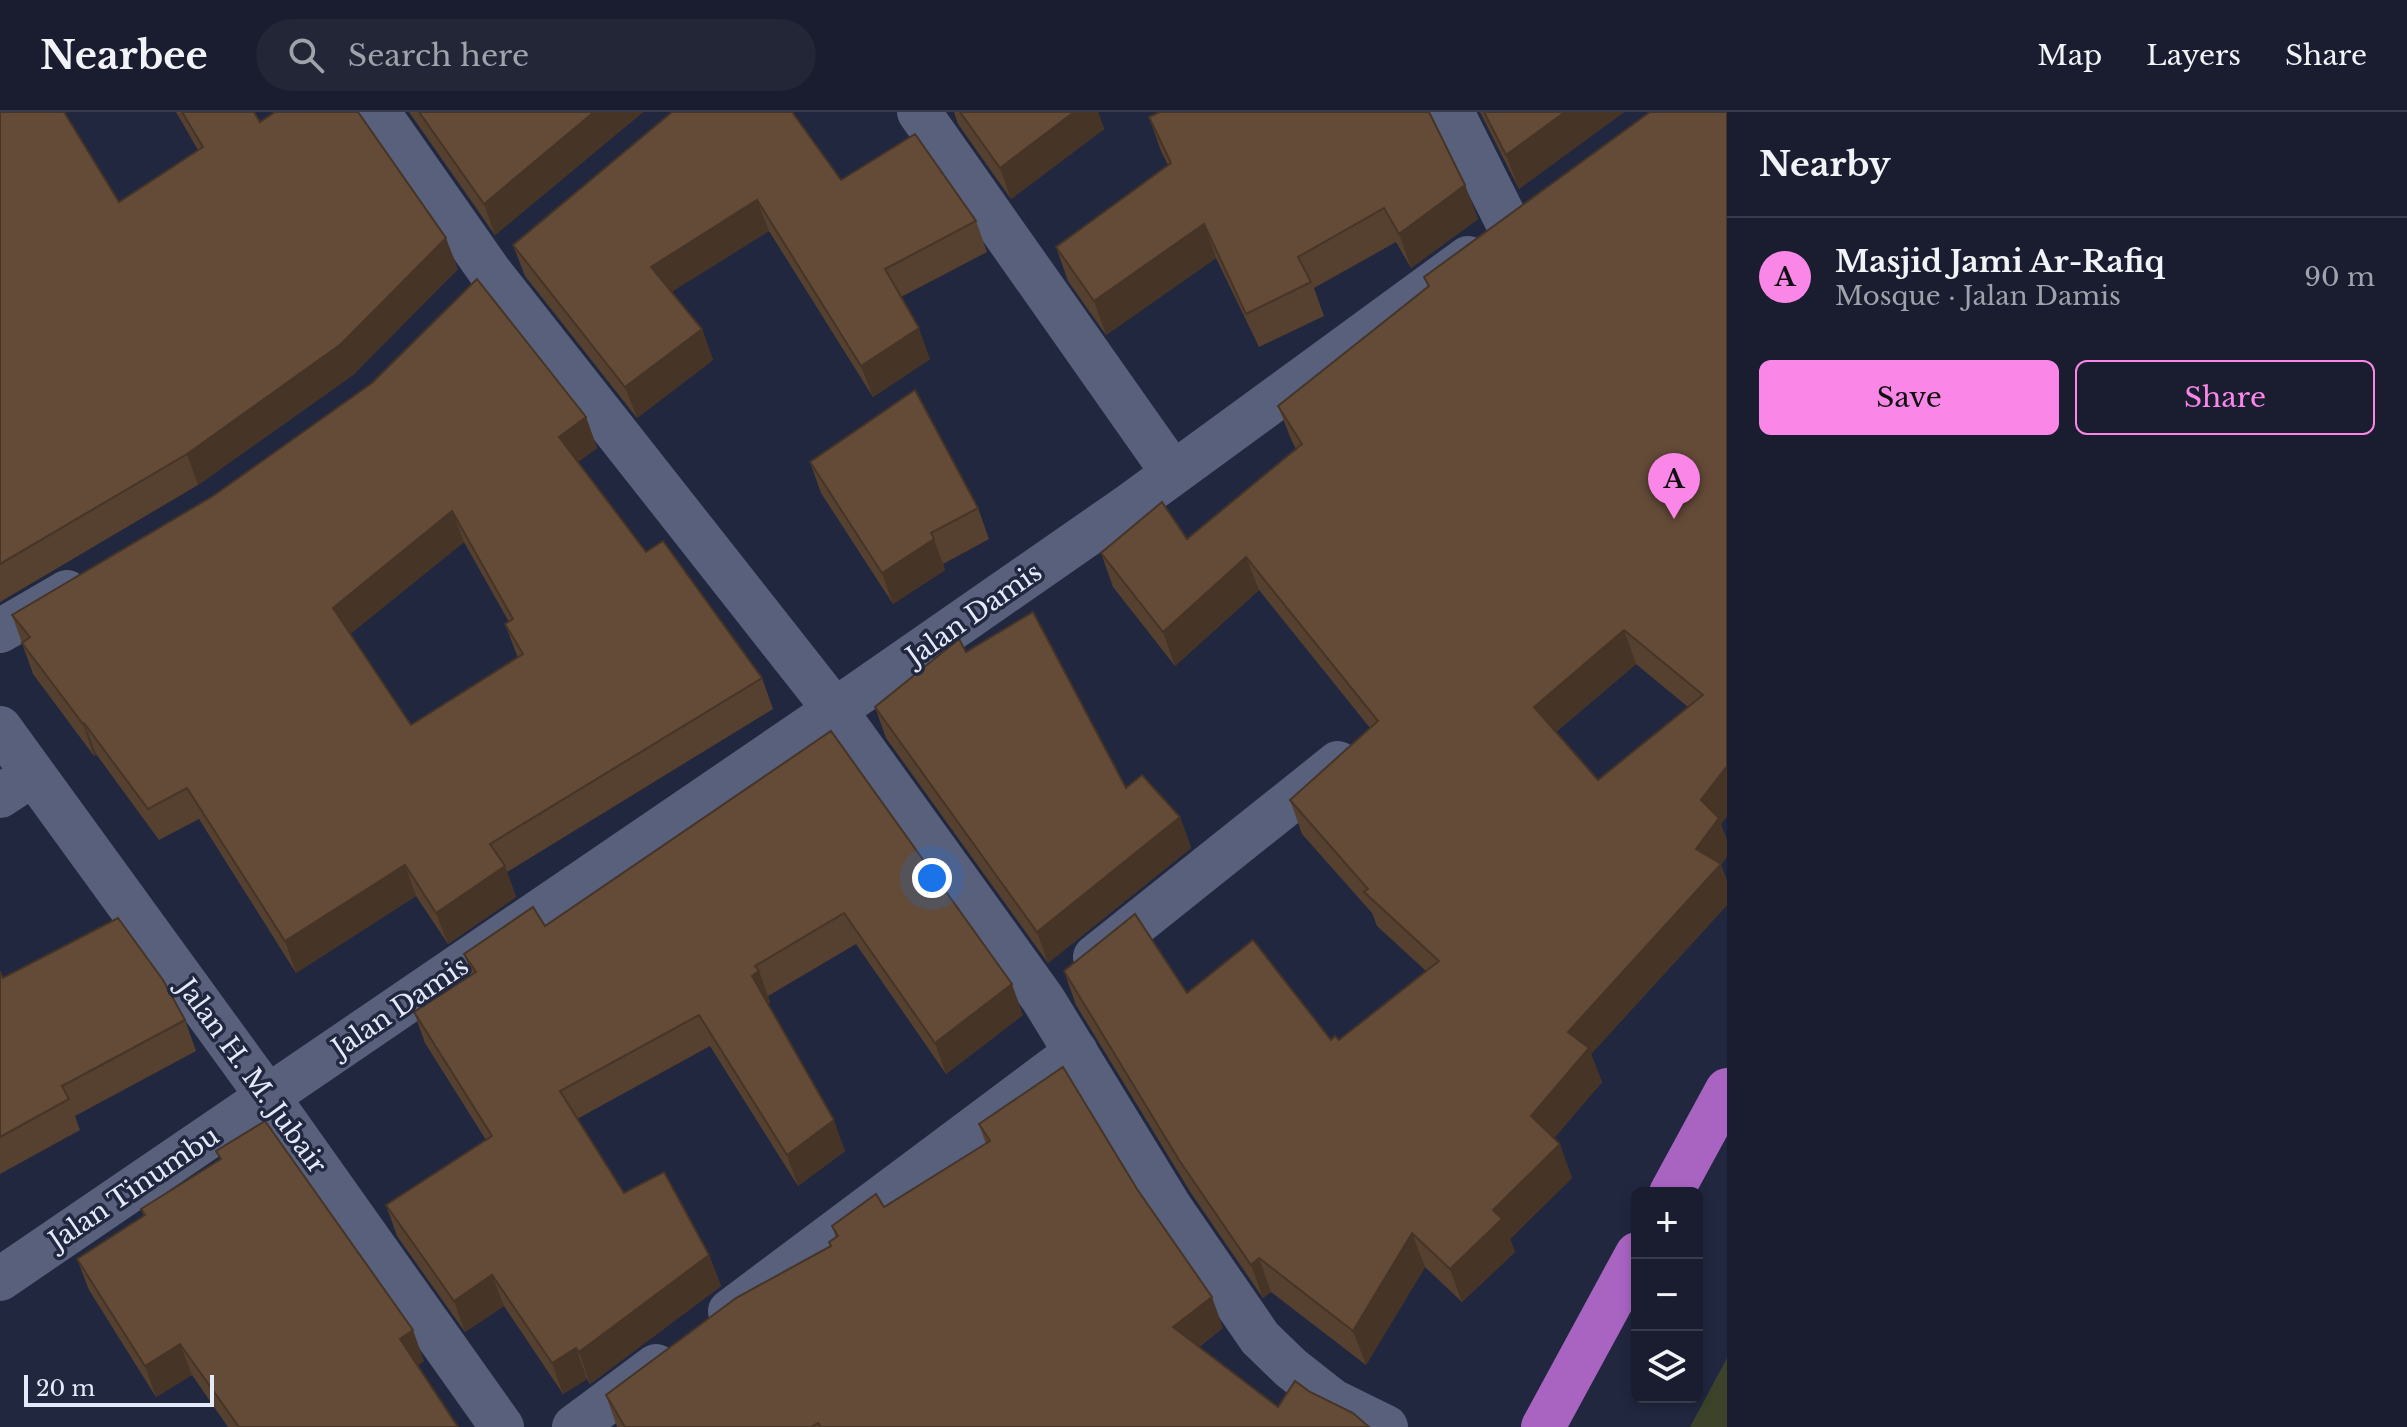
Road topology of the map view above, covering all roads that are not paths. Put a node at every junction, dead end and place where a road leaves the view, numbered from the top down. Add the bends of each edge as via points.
1 (378, 112) edge
2 (919, 112) edge
3 (1452, 112) edge
4 (1546, 201) edge
5 (1510, 228) junction
6 (502, 262) junction
7 (457, 305) edge
8 (1173, 473) junction
9 (106, 569) edge
10 (0, 631) edge
11 (835, 710) junction
12 (0, 728) edge
13 (1352, 751) edge
14 (16, 786) edge
15 (1043, 999) junction
16 (1076, 1052) junction
17 (1727, 1090) edge
18 (268, 1097) junction
19 (1674, 1187) edge
20 (1634, 1259) edge
21 (0, 1279) edge
22 (502, 1427) edge
23 (574, 1427) edge
24 (1386, 1427) edge
25 (1543, 1427) edge

1 - 6 street
2 - 8 street
3 - 5 street
4 - 5 street, Jalan Damis
5 - 8 street, Jalan Damis
6 - 7 street
6 - 11 street
8 - 11 street, Jalan Damis
9 - 10 street
11 - 15 street
11 - 18 street, Jalan Damis
12 - 14 street, Jalan H. M. Jubair
13 - 15 street
14 - 18 street, Jalan H. M. Jubair
15 - 16 street
16 - 23 street
16 - 24 street via 1170,1207 1260,1338 1333,1401
17 - 19 highway
18 - 21 street, Jalan Tinumbu
18 - 22 street, Jalan H. M. Jubair
20 - 25 highway

